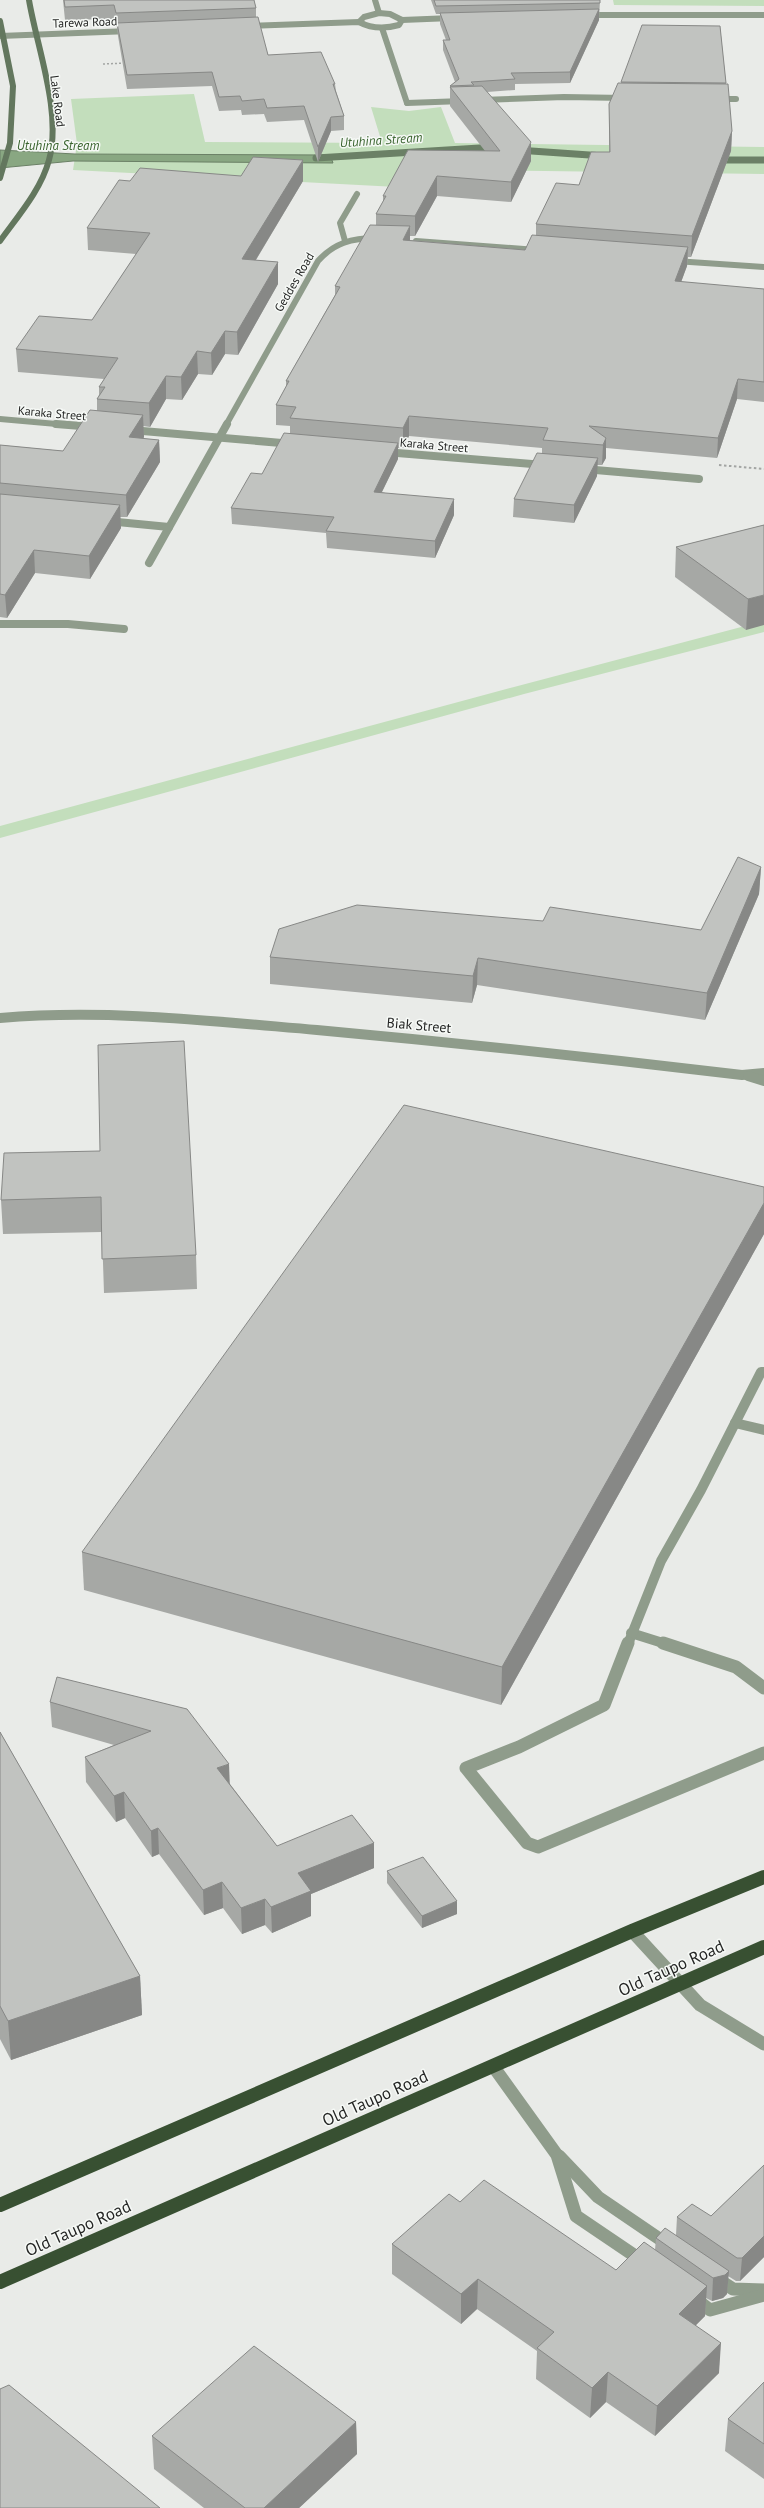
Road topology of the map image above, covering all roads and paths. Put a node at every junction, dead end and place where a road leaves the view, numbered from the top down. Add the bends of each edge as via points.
1 (29, 0) edge
2 (375, 0) edge
3 (379, 13) junction
4 (580, 15) edge
5 (764, 15) edge
6 (459, 18) edge
7 (402, 20) junction
8 (0, 21) edge
9 (359, 22) junction
10 (237, 27) edge
11 (382, 28) junction
12 (136, 31) edge
13 (36, 34) junction
14 (2, 36) edge
15 (131, 63) edge
16 (103, 64) dead end
17 (635, 98) edge
18 (713, 99) edge
19 (736, 99) dead end
20 (470, 100) edge
21 (478, 100) edge
22 (2, 175) edge
23 (357, 194) dead end
24 (382, 239) edge
25 (406, 240) edge
26 (0, 241) edge
27 (345, 241) junction
28 (549, 251) edge
29 (668, 260) edge
30 (764, 267) edge
31 (0, 419) edge
32 (106, 428) edge
33 (121, 430) edge
34 (219, 438) junction
35 (302, 445) edge
36 (378, 451) edge
37 (551, 466) edge
38 (574, 468) edge
39 (699, 479) dead end
40 (100, 520) edge
41 (169, 527) junction
42 (149, 563) dead end
43 (0, 624) edge
44 (124, 629) dead end
45 (0, 1018) edge
46 (764, 1073) edge
47 (742, 1074) junction
48 (764, 1081) edge
49 (763, 1370) edge
50 (735, 1423) junction
51 (764, 1430) edge
52 (631, 1633) junction
53 (764, 1688) edge
54 (764, 1753) edge
55 (764, 1877) edge
56 (632, 1931) junction
57 (764, 1947) edge
58 (680, 1984) junction
59 (764, 2044) edge
60 (493, 2066) junction
61 (557, 2155) junction
62 (0, 2205) edge
63 (676, 2250) edge
64 (656, 2270) edge
65 (708, 2272) edge
66 (0, 2282) edge
67 (764, 2290) edge
68 (686, 2292) edge
69 (764, 2295) edge

1 - 13 main road, Lake Road
2 - 3 street
3 - 7 street via 390,14
3 - 9 street via 364,17
4 - 5 street
6 - 7 street
7 - 11 street via 399,25
8 - 14 main road
9 - 10 street
9 - 11 street via 369,27
11 - 20 street via 407,103
12 - 13 street, Tarewa Road
13 - 14 street, Tarewa Road
13 - 26 main road, Lake Road via 50,115 52,143 44,174
14 - 22 main road via 13,86 10,143
15 - 16 path
17 - 21 street
18 - 19 street
23 - 27 street via 340,223
24 - 27 street, Geddes Road
25 - 28 street
27 - 34 street, Geddes Road via 326,250 318,261
29 - 30 street
31 - 32 street, Karaka Street
33 - 34 street
34 - 35 street
34 - 41 street, Geddes Road
36 - 37 street, Karaka Street
38 - 39 street
40 - 41 street
41 - 42 street, Geddes Road
43 - 44 street via 68,624
45 - 47 street, Biak Street via 92,1013 240,1023
46 - 47 street, Biak Street
47 - 48 street, Biak Street
49 - 50 street
50 - 51 street
50 - 52 street via 702,1490 661,1561
52 - 53 street via 736,1666
52 - 54 street via 604,1705 519,1747 466,1768 527,1842 538,1847
55 - 56 highway
56 - 58 street
56 - 62 highway
57 - 58 highway, Old Taupo Road
58 - 59 street via 700,2005
58 - 60 highway, Old Taupo Road
60 - 61 street
60 - 66 highway, Old Taupo Road
61 - 63 street via 598,2197
61 - 64 street via 576,2216
65 - 67 street via 733,2289
68 - 69 street via 710,2310

